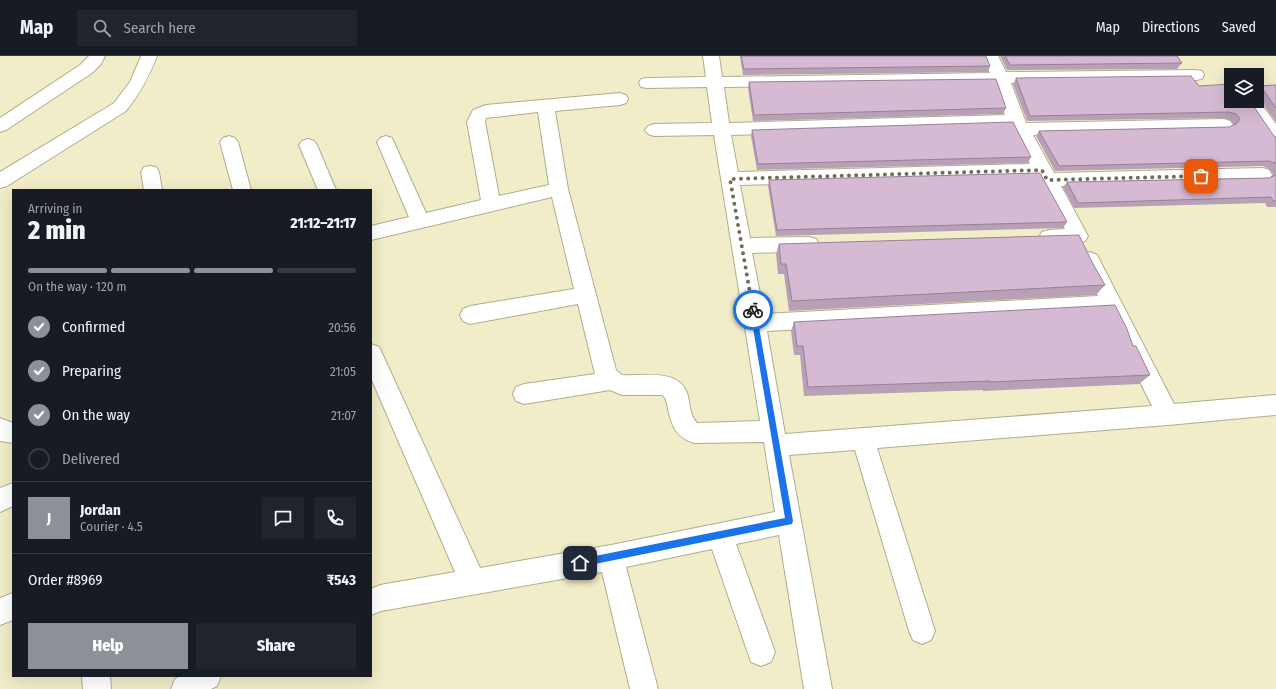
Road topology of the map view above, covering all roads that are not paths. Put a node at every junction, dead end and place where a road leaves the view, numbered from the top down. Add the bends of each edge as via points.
1 (97, 56) edge
2 (149, 56) edge
3 (711, 56) edge
4 (990, 56) edge
5 (1196, 75) dead end
6 (1000, 76) junction
7 (647, 83) dead end
8 (715, 83) junction
9 (620, 99) dead end
10 (546, 106) junction
11 (1255, 108) edge
12 (1018, 125) junction
13 (1224, 125) dead end
14 (0, 126) edge
15 (722, 129) junction
16 (654, 130) dead end
17 (1276, 137) edge
18 (229, 142) dead end
19 (386, 142) dead end
20 (308, 145) dead end
21 (150, 172) dead end
22 (1044, 175) junction
23 (1263, 175) dead end
24 (730, 179) junction
25 (0, 181) edge
26 (153, 189) edge
27 (242, 189) edge
28 (326, 189) edge
29 (559, 189) junction
30 (491, 205) junction
31 (420, 222) junction
32 (372, 233) edge
33 (1078, 236) junction
34 (1031, 237) edge
35 (828, 244) edge
36 (742, 246) junction
37 (586, 295) junction
38 (1112, 304) junction
39 (470, 315) dead end
40 (755, 323) junction
41 (372, 354) edge
42 (610, 382) junction
43 (524, 394) dead end
44 (1276, 405) edge
45 (1168, 415) junction
46 (0, 428) edge
47 (12, 433) edge
48 (775, 438) junction
49 (863, 439) junction
50 (12, 494) edge
51 (0, 500) edge
52 (789, 521) junction
53 (720, 535) junction
54 (611, 558) junction
55 (473, 582) junction
56 (372, 602) edge
57 (12, 606) edge
58 (0, 612) edge
59 (922, 631) dead end
60 (761, 652) dead end
61 (96, 677) edge
62 (205, 677) edge
63 (98, 689) edge
64 (185, 689) edge
65 (644, 689) edge
66 (818, 689) edge

1 - 14 street via 86,69
2 - 25 street via 135,88 120,107
3 - 8 street
4 - 6 street
5 - 6 street
6 - 8 street
6 - 12 street
7 - 8 street
8 - 15 street
9 - 10 street
10 - 29 street
10 - 30 street via 486,112 477,117
11 - 17 street
12 - 13 street
12 - 15 street
12 - 22 street
15 - 16 street
15 - 24 street
18 - 27 street
19 - 31 street
20 - 28 street
21 - 26 street
22 - 23 street
22 - 24 street
22 - 33 street
24 - 36 street
29 - 30 street
29 - 37 street
30 - 31 street
31 - 32 street
33 - 34 street
33 - 38 street
35 - 36 street
36 - 40 street
37 - 39 street
37 - 42 street
38 - 40 street
38 - 45 street
40 - 48 street
41 - 55 street
42 - 43 street
42 - 48 street via 626,385 663,385 674,389 688,432
44 - 45 street
45 - 49 street
46 - 47 street via 3,432
48 - 49 street
48 - 52 street
49 - 59 street
50 - 51 street
52 - 53 street
52 - 66 street
53 - 54 street
53 - 60 street
54 - 55 street
54 - 65 street
55 - 56 street
57 - 58 street
61 - 63 street
62 - 64 street

